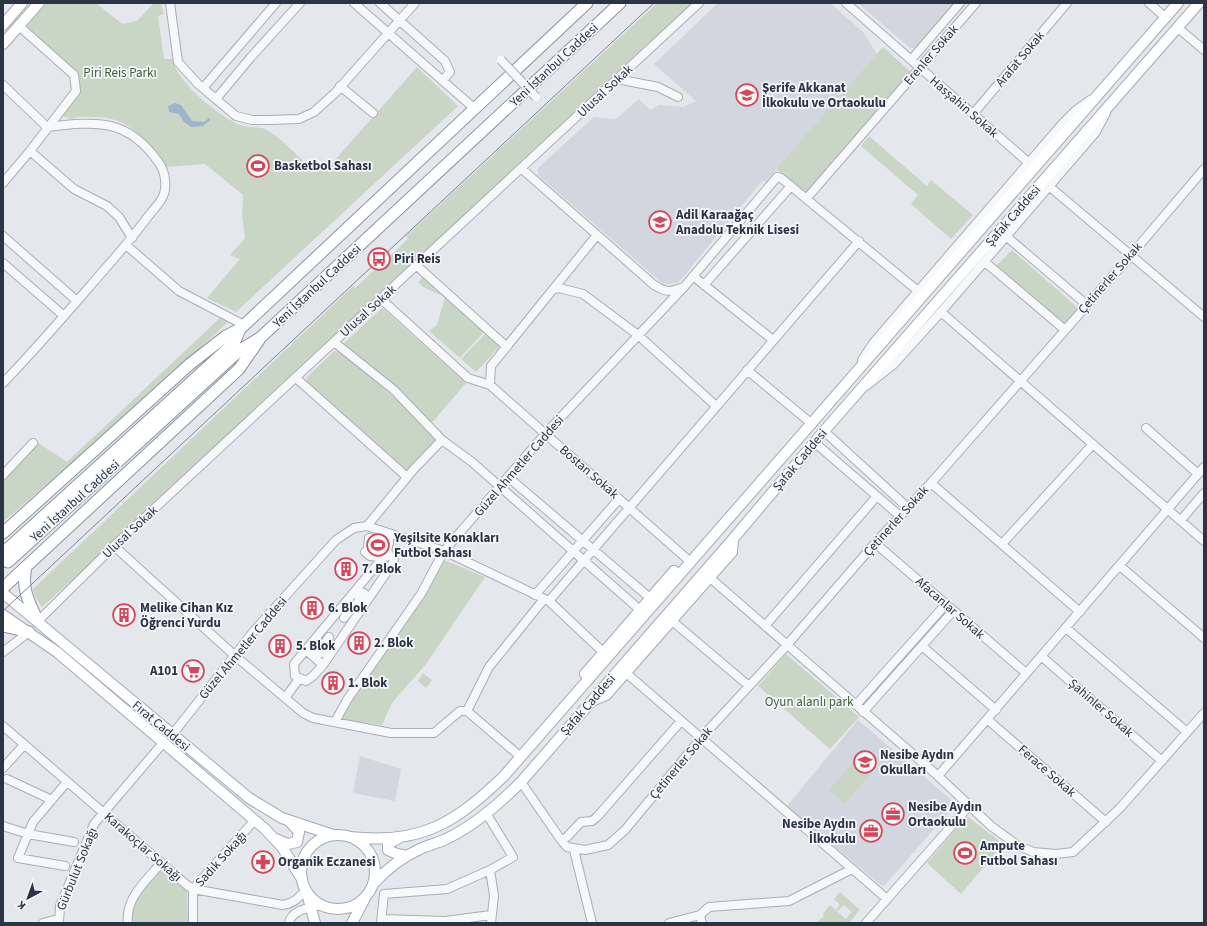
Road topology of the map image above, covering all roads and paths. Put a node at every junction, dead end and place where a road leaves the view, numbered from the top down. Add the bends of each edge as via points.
1 (22, 3) edge
2 (39, 3) edge
3 (170, 3) edge
4 (276, 3) edge
5 (300, 3) edge
6 (354, 3) edge
7 (380, 3) edge
8 (415, 3) edge
9 (587, 3) edge
10 (620, 3) edge
11 (699, 3) edge
12 (846, 3) edge
13 (960, 3) edge
14 (976, 3) edge
15 (1067, 3) edge
16 (1149, 3) edge
17 (1178, 3) edge
18 (1199, 3) edge
19 (1166, 18) junction
20 (400, 20) junction
21 (3, 24) edge
22 (19, 26) junction
23 (1178, 28) junction
24 (389, 32) junction
25 (3, 44) edge
26 (1204, 50) edge
27 (501, 60) dead end
28 (911, 60) junction
29 (920, 68) junction
30 (617, 79) junction
31 (443, 80) junction
32 (3, 86) edge
33 (340, 86) junction
34 (203, 88) junction
35 (1099, 94) junction
36 (536, 97) dead end
37 (678, 97) dead end
38 (216, 100) junction
39 (1110, 105) junction
40 (475, 109) junction
41 (373, 113) dead end
42 (973, 114) junction
43 (1077, 119) junction
44 (47, 127) junction
45 (1089, 129) junction
46 (30, 151) junction
47 (1029, 163) junction
48 (522, 169) junction
49 (1204, 169) edge
50 (3, 183) edge
51 (791, 186) junction
52 (1050, 187) junction
53 (807, 198) junction
54 (597, 235) junction
55 (3, 236) edge
56 (1007, 236) junction
57 (132, 238) junction
58 (859, 241) junction
59 (126, 245) junction
60 (1131, 255) junction
61 (985, 262) junction
62 (3, 263) edge
63 (417, 266) junction
64 (693, 276) junction
65 (704, 285) junction
66 (684, 287) junction
67 (554, 289) junction
68 (918, 291) junction
69 (381, 299) junction
70 (77, 301) junction
71 (1087, 305) junction
72 (941, 312) junction
73 (1202, 312) edge
74 (64, 316) junction
75 (242, 327) junction
76 (1065, 330) junction
77 (638, 335) junction
78 (260, 338) junction
79 (773, 340) junction
80 (334, 342) junction
81 (507, 347) junction
82 (875, 351) junction
83 (886, 361) junction
84 (747, 370) junction
85 (296, 378) junction
86 (849, 380) junction
87 (1019, 382) junction
88 (3, 383) edge
89 (490, 385) junction
90 (859, 391) junction
91 (716, 406) junction
92 (812, 424) junction
93 (1146, 428) dead end
94 (824, 431) junction
95 (545, 434) junction
96 (442, 440) junction
97 (814, 442) junction
98 (33, 443) dead end
99 (1093, 444) junction
100 (1201, 470) edge
101 (3, 475) edge
102 (407, 477) junction
103 (508, 477) junction
104 (931, 483) junction
105 (499, 487) junction
106 (1204, 493) edge
107 (877, 496) junction
108 (619, 498) junction
109 (628, 507) junction
110 (907, 507) junction
111 (1168, 509) junction
112 (900, 516) junction
113 (18, 519) junction
114 (1181, 520) junction
115 (367, 526) junction
116 (3, 528) edge
117 (721, 528) junction
118 (3, 533) edge
119 (733, 539) junction
120 (582, 541) junction
121 (1204, 541) edge
122 (875, 543) junction
123 (1002, 544) junction
124 (114, 546) junction
125 (369, 549) junction
126 (592, 550) junction
127 (444, 551) junction
128 (573, 552) junction
129 (388, 554) junction
130 (6, 558) edge
131 (686, 558) junction
132 (583, 560) junction
133 (380, 561) junction
134 (1120, 566) junction
135 (25, 568) junction
136 (3, 574) edge
137 (709, 577) junction
138 (383, 579) junction
139 (369, 581) junction
140 (3, 588) edge
141 (3, 594) edge
142 (362, 595) junction
143 (535, 595) junction
144 (650, 598) junction
145 (546, 600) junction
146 (946, 604) junction
147 (640, 610) junction
148 (953, 611) junction
149 (1080, 612) junction
150 (343, 615) junction
151 (671, 620) junction
152 (38, 621) junction
153 (5, 624) edge
154 (351, 624) junction
155 (765, 626) junction
156 (1066, 628) junction
157 (322, 631) junction
158 (29, 632) junction
159 (328, 637) junction
160 (1204, 638) edge
161 (337, 645) junction
162 (787, 645) junction
163 (922, 646) junction
164 (306, 650) junction
165 (3, 652) edge
166 (603, 652) junction
167 (234, 655) junction
168 (316, 655) junction
169 (1041, 656) junction
170 (323, 664) junction
171 (625, 672) junction
172 (1026, 673) junction
173 (299, 678) junction
174 (749, 686) junction
175 (579, 691) junction
176 (285, 698) junction
177 (590, 701) junction
178 (856, 705) junction
179 (996, 710) junction
180 (467, 711) junction
181 (863, 712) junction
182 (1204, 713) edge
183 (988, 720) junction
184 (681, 721) junction
185 (335, 722) junction
186 (3, 726) edge
187 (1187, 732) junction
188 (172, 735) junction
189 (701, 738) junction
190 (163, 743) junction
191 (24, 745) junction
192 (522, 757) junction
193 (1162, 761) junction
194 (3, 768) edge
195 (938, 776) junction
196 (7, 779) dead end
197 (67, 782) junction
198 (521, 782) junction
199 (52, 800) junction
200 (969, 806) junction
201 (103, 812) junction
202 (486, 814) junction
203 (254, 821) junction
204 (290, 822) junction
205 (1106, 822) junction
206 (3, 826) edge
207 (28, 834) junction
208 (333, 835) junction
209 (350, 837) junction
210 (401, 837) junction
211 (274, 838) junction
212 (561, 840) junction
213 (74, 842) dead end
214 (574, 850) junction
215 (407, 856) junction
216 (161, 863) junction
217 (65, 866) dead end
218 (852, 869) junction
219 (490, 870) junction
220 (302, 879) junction
221 (374, 883) junction
222 (193, 889) junction
223 (306, 889) junction
224 (365, 898) junction
225 (887, 899) junction
226 (322, 905) junction
227 (311, 908) junction
228 (491, 919) edge
229 (701, 919) edge
230 (58, 921) edge
231 (381, 921) edge
232 (43, 923) edge
233 (128, 923) edge
234 (193, 923) edge
235 (289, 923) edge
236 (314, 923) edge
237 (352, 923) edge
238 (592, 923) edge
239 (669, 923) edge
240 (866, 923) edge

1 - 21 main road
2 - 22 main road
3 - 34 street via 178,62
4 - 34 street
5 - 38 street
6 - 24 street
7 - 20 street
8 - 20 street
9 - 40 highway, Yeni İstanbul Caddesi
10 - 78 highway, Yeni İstanbul Caddesi
11 - 30 street, Ulusal Sokak
12 - 28 street, Hasşahin Sokak
13 - 28 street, Erenler Sokak
14 - 29 street, Erenler Sokak
15 - 42 street, Arafat Sokak
16 - 19 street
17 - 19 main road, Şafak Caddesi
18 - 23 main road, Şafak Caddesi
19 - 35 main road, Şafak Caddesi
20 - 24 street
20 - 31 street via 445,61 450,72
22 - 25 main road
22 - 44 street via 74,75 76,91
23 - 26 street
23 - 39 main road, Şafak Caddesi
24 - 31 street
24 - 33 street
27 - 36 street, bridge
28 - 29 street, Hasşahin Sokak
29 - 42 street, Hasşahin Sokak
29 - 53 street, Erenler Sokak
30 - 37 street via 658,87
30 - 48 street, Ulusal Sokak
31 - 40 street
32 - 44 street
33 - 38 street via 314,112 299,119 252,120 236,116
33 - 41 street
34 - 38 street
35 - 43 main road, Şafak Caddesi
35 - 47 street via 1075,110
39 - 45 main road, Şafak Caddesi
39 - 52 street via 1096,132
40 - 75 highway, Yeni İstanbul Caddesi
42 - 47 street, Hasşahin Sokak
43 - 45 main road
43 - 82 main road, Şafak Caddesi
44 - 46 street
44 - 57 street via 84,123 124,129 152,154 163,169 166,184 162,200
45 - 83 main road, Şafak Caddesi
46 - 50 street
46 - 57 street via 74,189 107,206 119,218
47 - 68 street
48 - 54 street
48 - 63 street, Ulusal Sokak
49 - 60 street, Çetinerler Sokak
51 - 53 street
51 - 64 street, Güzel Ahmetler Caddesi via 777,177
51 - 65 street
52 - 56 street
52 - 60 street
53 - 58 street
54 - 66 street via 664,291 672,292
54 - 67 street
55 - 70 street
56 - 61 street
56 - 71 street
57 - 59 street
58 - 68 street
58 - 79 street
59 - 70 street
59 - 75 street via 179,291
60 - 71 street, Çetinerler Sokak
60 - 73 street
61 - 72 street
61 - 76 street
62 - 74 street
63 - 69 street, Ulusal Sokak
63 - 81 street
64 - 65 street
64 - 66 street, Güzel Ahmetler Caddesi
65 - 79 street
66 - 77 street, Güzel Ahmetler Caddesi
67 - 77 street via 583,294
67 - 81 street
68 - 86 street via 874,342
69 - 80 street, Ulusal Sokak
69 - 89 street, Bostan Sokak via 468,378
70 - 74 street
71 - 76 street, Çetinerler Sokak
72 - 87 street
72 - 90 street via 894,364
74 - 88 street
75 - 113 highway via 190,364
75 - 130 highway, Yeni İstanbul Caddesi via 234,343
76 - 87 street, Çetinerler Sokak
77 - 91 street
77 - 95 street, Güzel Ahmetler Caddesi
78 - 130 highway, Yeni İstanbul Caddesi via 240,350
78 - 135 highway via 239,369
79 - 84 street
80 - 85 street, Ulusal Sokak
80 - 96 street via 394,390
81 - 89 street via 491,366
82 - 83 main road
82 - 86 main road, Şafak Caddesi
83 - 90 main road, Şafak Caddesi
84 - 91 street
84 - 92 street
85 - 102 street
85 - 124 street, Ulusal Sokak
86 - 92 main road, Şafak Caddesi
87 - 99 street
87 - 104 street, Çetinerler Sokak
89 - 95 street, Bostan Sokak
90 - 94 main road, Şafak Caddesi
91 - 109 street
92 - 117 main road, Şafak Caddesi
93 - 100 street
94 - 97 main road, Şafak Caddesi
94 - 110 street
95 - 103 street, Güzel Ahmetler Caddesi
95 - 108 street, Bostan Sokak
96 - 102 street
96 - 105 street via 472,462
97 - 107 street
97 - 119 main road, Şafak Caddesi
98 - 101 street
99 - 111 street
99 - 123 street
100 - 111 street
102 - 115 street
103 - 105 street, Güzel Ahmetler Caddesi
103 - 120 street
104 - 110 street, Çetinerler Sokak
104 - 123 street
105 - 127 street, Güzel Ahmetler Caddesi
105 - 128 street
106 - 114 street
107 - 112 street
107 - 155 street
108 - 109 street, Bostan Sokak
108 - 120 street
109 - 126 street
109 - 131 street, Bostan Sokak
110 - 112 street, Çetinerler Sokak
111 - 114 street
111 - 134 street
112 - 122 street, Çetinerler Sokak
113 - 116 highway
113 - 118 highway
114 - 121 street
115 - 127 street
115 - 167 street, Güzel Ahmetler Caddesi via 354,528 336,540
117 - 131 main road via 710,531
117 - 175 main road, Şafak Caddesi
119 - 137 main road via 732,552
119 - 177 main road, Şafak Caddesi
120 - 126 street
120 - 128 street
122 - 146 street, Afacanlar Sokak
122 - 162 street, Çetinerler Sokak
123 - 149 street
124 - 152 street, Ulusal Sokak
124 - 167 street
125 - 129 street
125 - 129 street via 369,538 389,542
125 - 133 street via 365,552 370,556 379,557
126 - 132 street
126 - 144 street
127 - 143 street
127 - 185 street, Güzel Ahmetler Caddesi via 421,594 347,700
128 - 132 street
128 - 143 street
129 - 133 street
129 - 138 street via 394,559
131 - 144 main road
132 - 145 street
132 - 147 street
133 - 139 street
134 - 149 street
134 - 160 street
135 - 136 highway via 13,574
135 - 140 highway
135 - 152 highway via 24,591
137 - 151 main road
137 - 155 street
138 - 139 street
138 - 142 street
139 - 142 street
141 - 152 main road, Fırat Caddesi
142 - 150 street
142 - 150 street via 354,606 348,606
142 - 154 street
143 - 145 street
144 - 147 main road
145 - 166 street
145 - 180 street via 489,668
146 - 148 street, Afacanlar Sokak
146 - 178 street
147 - 166 main road
148 - 163 street
148 - 172 street, Afacanlar Sokak
149 - 156 street
150 - 154 street
150 - 157 street
151 - 171 main road
151 - 174 street
152 - 188 main road, Fırat Caddesi
153 - 158 highway
154 - 161 street
155 - 162 street
156 - 169 street
156 - 187 street
157 - 159 street
157 - 164 street
158 - 165 street
158 - 190 main road, Fırat Caddesi
159 - 161 street
159 - 168 street
161 - 170 street
162 - 174 street, Çetinerler Sokak
162 - 178 street
163 - 179 street
163 - 181 street
164 - 168 street
164 - 173 street via 294,664 296,676
166 - 175 main road via 580,680
167 - 176 street
167 - 188 street, Güzel Ahmetler Caddesi
168 - 170 street
169 - 172 street
169 - 193 street, Şahinler Sokak
170 - 173 street via 310,679 306,681
171 - 177 main road via 606,695
171 - 184 street
172 - 179 street
173 - 176 street
174 - 189 street, Çetinerler Sokak
175 - 192 main road, Şafak Caddesi
176 - 185 street via 313,718
177 - 198 main road, Şafak Caddesi
178 - 181 street
179 - 183 street
180 - 185 street via 460,711 434,732 391,733
180 - 192 street
181 - 195 street
182 - 187 street
183 - 195 street
183 - 205 street, Ferace Sokak
184 - 189 street
184 - 212 street via 597,817 592,821 581,822
186 - 191 street, Karakoçlar Sokağı
187 - 193 street
188 - 204 main road, Fırat Caddesi via 240,792 266,810
189 - 214 street, Çetinerler Sokak via 625,830 608,845
189 - 218 street
190 - 201 street, Gürbulut Sokağı
190 - 203 main road, Fırat Caddesi
191 - 194 street
191 - 197 street, Karakoçlar Sokağı
192 - 210 main road, Şafak Caddesi via 487,792 457,816 432,830
193 - 205 street
195 - 200 street
196 - 199 street
197 - 199 street
197 - 201 street, Karakoçlar Sokağı
198 - 202 main road, Şafak Caddesi
198 - 212 street
199 - 207 street via 32,822
200 - 205 street via 1017,845 1033,852 1073,852
200 - 225 street
201 - 216 street, Karakoçlar Sokağı
201 - 230 street, Gürbulut Sokağı via 88,836 60,906
202 - 215 main road, Şafak Caddesi via 446,839
202 - 219 street via 513,857
203 - 211 main road, Fırat Caddesi
203 - 222 street, Sadık Sokağı
204 - 208 main road, Fırat Caddesi
204 - 211 main road via 299,832 297,842 285,843
206 - 207 street
207 - 213 street
207 - 217 street via 18,858
208 - 209 main road
208 - 220 main road via 321,839 308,850 302,867
209 - 210 main road, Şafak Caddesi
209 - 221 main road via 360,842 371,855 375,866
210 - 215 main road via 388,844 388,850
211 - 220 main road, Fırat Caddesi
212 - 214 street
214 - 238 street
215 - 221 main road, Şafak Caddesi
216 - 222 street, Karakoçlar Sokağı
216 - 233 street via 129,903
218 - 225 street
218 - 229 street via 788,901 709,907
219 - 228 street via 494,896
219 - 231 street via 447,889 384,894
220 - 223 main road
221 - 224 main road
222 - 223 street, Karakoçlar Sokağı via 283,905 290,904
222 - 234 street, Sadık Sokağı
223 - 226 main road
223 - 227 main road
224 - 226 main road via 356,905 345,908
224 - 237 main road
225 - 240 street
226 - 227 street
227 - 235 street via 296,912
227 - 236 main road
228 - 231 street
229 - 239 street
230 - 232 street

